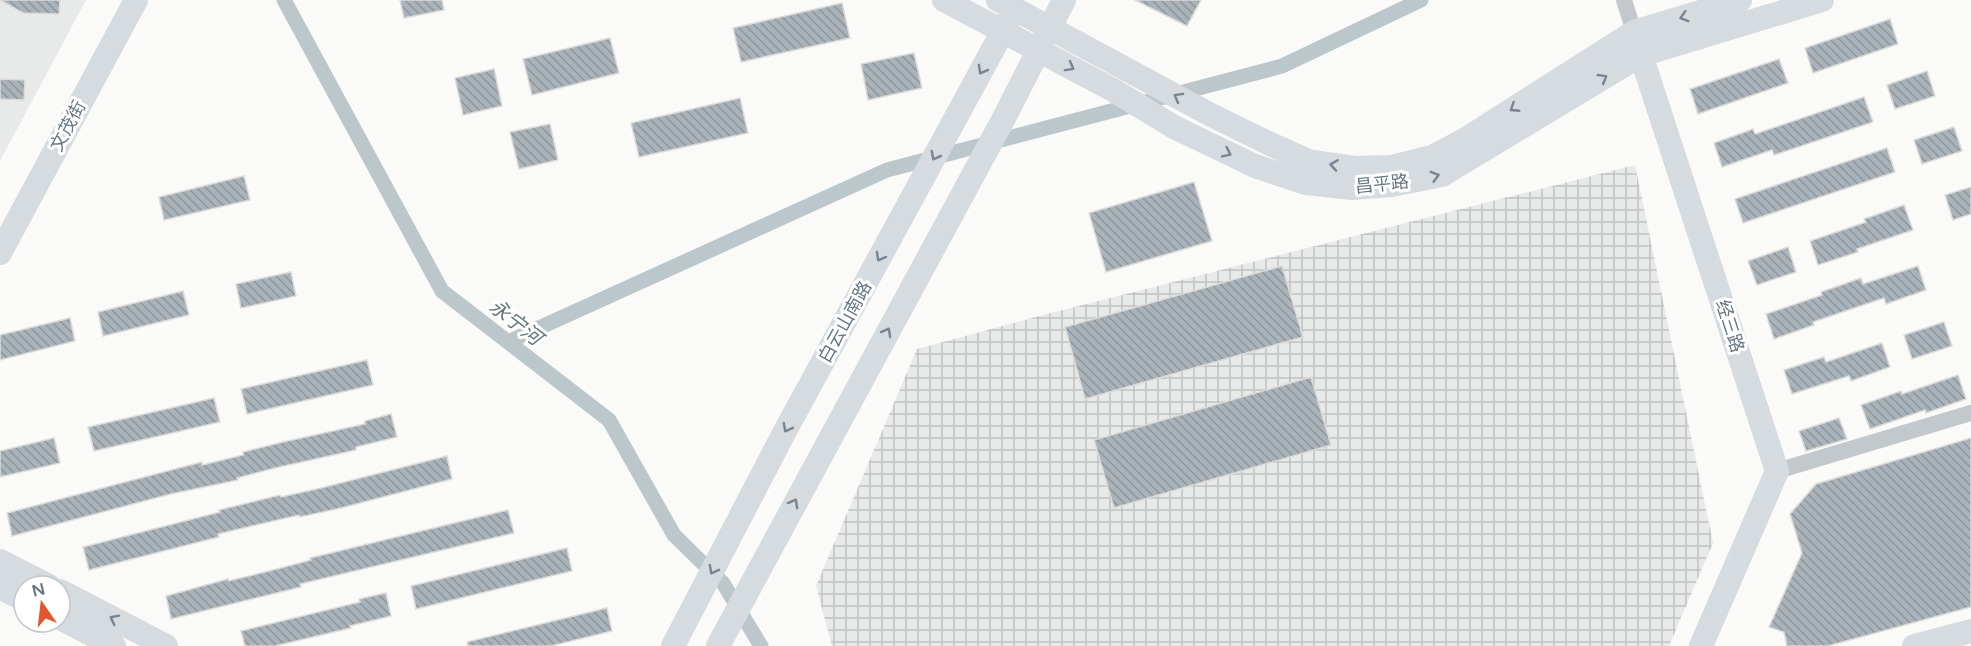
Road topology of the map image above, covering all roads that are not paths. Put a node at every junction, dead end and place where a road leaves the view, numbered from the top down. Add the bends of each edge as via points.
1 (136, 0) edge
2 (944, 0) edge
3 (1064, 0) edge
4 (1624, 0) edge
5 (1740, 0) edge
6 (1821, 0) edge
7 (1011, 3) edge
8 (1049, 27) junction
9 (1003, 31) junction
10 (1634, 32) junction
11 (1038, 50) junction
12 (1641, 55) junction
13 (0, 253) edge
14 (1971, 413) edge
15 (1777, 471) junction
16 (0, 561) edge
17 (25, 574) edge
18 (72, 597) edge
19 (72, 624) edge
20 (1971, 631) edge
21 (114, 646) edge
22 (166, 646) edge
23 (673, 646) edge
24 (718, 646) edge
25 (1701, 646) edge
26 (1914, 646) edge

1 - 13 main road, 文茂街
2 - 9 main road, 昌平路
3 - 8 main road
4 - 10 street, 经三路
5 -> 10 main road, 昌平路
6 - 12 main road, 昌平路
7 - 8 main road, 昌平路
7 - 9 main road, 白云山南路
10 -> 8 main road, 昌平路 via 1432,157 1392,167 1356,168 1308,161 1211,115
8 - 11 main road
9 - 11 main road, 昌平路
9 -> 23 main road, 白云山南路
10 - 12 main road, 经三路
11 -> 12 main road, 昌平路 via 1174,127 1255,166 1306,183 1352,188 1442,175
24 -> 11 main road
12 - 15 main road, 经三路
14 - 15 street
15 - 25 main road
16 - 17 main road
22 -> 18 main road
19 - 21 main road
20 - 26 main road

